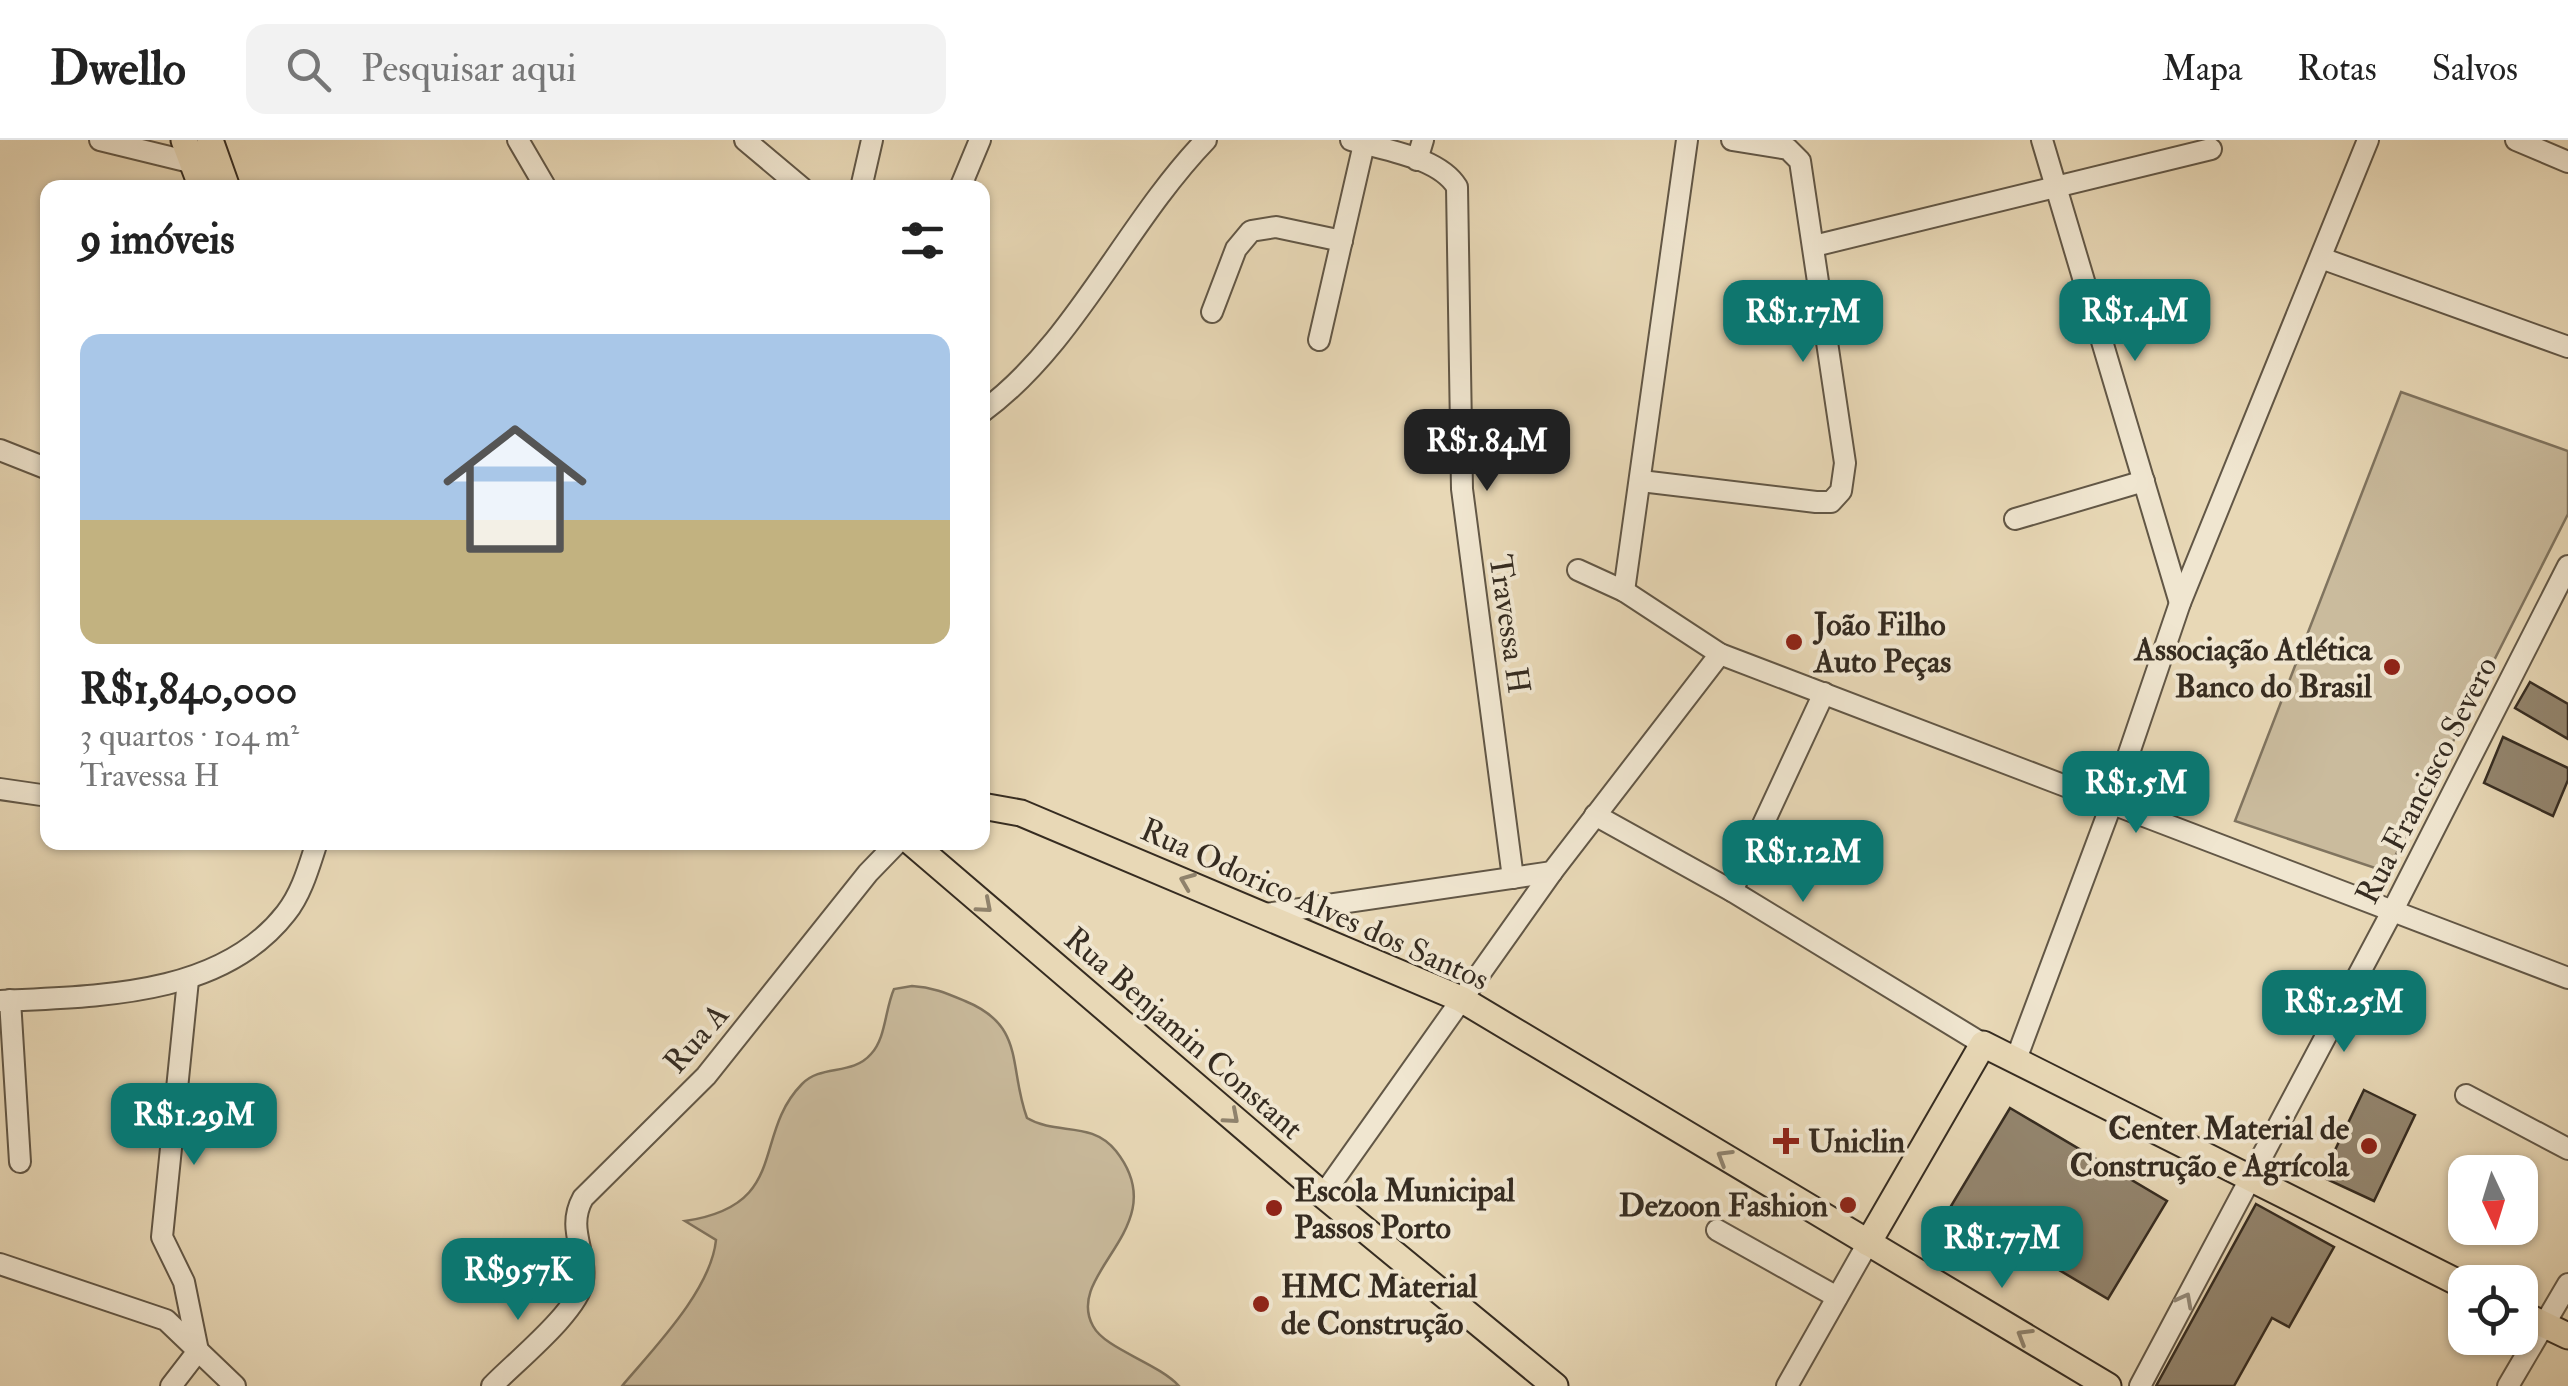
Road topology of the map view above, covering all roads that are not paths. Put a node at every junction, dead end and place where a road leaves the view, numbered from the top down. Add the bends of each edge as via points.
1 (100, 140) edge
2 (210, 140) edge
3 (518, 140) edge
4 (745, 140) edge
5 (872, 140) edge
6 (980, 140) edge
7 (1206, 140) edge
8 (1687, 140) edge
9 (1732, 140) edge
10 (2042, 140) edge
11 (2368, 140) edge
12 (2516, 140) edge
13 (1357, 142) edge
14 (2211, 149) dead end
15 (1420, 150) edge
16 (187, 151) edge
17 (2568, 162) edge
18 (199, 180) edge
19 (225, 180) edge
20 (541, 180) edge
21 (792, 180) edge
22 (863, 180) edge
23 (963, 180) edge
24 (2056, 187) junction
25 (1342, 241) junction
26 (1814, 246) junction
27 (2321, 258) junction
28 (1212, 312) dead end
29 (1319, 340) dead end
30 (2568, 347) edge
31 (990, 405) edge
32 (0, 450) edge
33 (40, 466) edge
34 (2144, 481) junction
35 (1641, 482) junction
36 (2015, 519) dead end
37 (2568, 566) edge
38 (1578, 570) dead end
39 (1624, 590) junction
40 (2180, 603) junction
41 (1720, 654) junction
42 (1824, 693) junction
43 (0, 789) edge
44 (40, 795) edge
45 (2112, 800) junction
46 (990, 807) edge
47 (1594, 815) junction
48 (314, 850) edge
49 (890, 850) edge
50 (920, 850) edge
51 (1552, 872) junction
52 (1512, 878) junction
53 (1732, 892) junction
54 (2394, 908) junction
55 (1266, 914) junction
56 (2568, 978) edge
57 (188, 980) junction
58 (1461, 999) junction
59 (5, 1001) edge
60 (1982, 1044) junction
61 (2015, 1062) junction
62 (2466, 1094) dead end
63 (2568, 1149) edge
64 (20, 1162) dead end
65 (2249, 1178) junction
66 (1324, 1196) junction
67 (1718, 1230) dead end
68 (1868, 1243) junction
69 (0, 1264) edge
70 (2448, 1278) edge
71 (2568, 1284) edge
72 (1838, 1296) junction
73 (2538, 1322) edge
74 (2544, 1325) junction
75 (2568, 1336) edge
76 (198, 1351) junction
77 (170, 1386) edge
78 (236, 1386) edge
79 (492, 1386) edge
80 (1555, 1386) edge
81 (1787, 1386) edge
82 (2108, 1386) edge
83 (2140, 1386) edge
84 (2508, 1386) edge

1 - 16 street
2 - 19 main road
3 - 20 street
4 - 21 street
5 - 22 street
6 - 23 street
7 - 31 street via 1156,195 1029,372
8 - 35 street
9 - 26 street via 1797,155
10 - 24 street
11 - 27 street
12 - 17 street
13 - 15 street, Travessa H
13 - 25 street
14 - 24 street
15 - 52 street, Travessa H via 1453,180 1459,196 1462,489
16 - 18 main road
24 - 26 street
24 - 34 street
25 - 28 street via 1276,227 1250,231
25 - 29 street
26 - 35 street via 1844,464 1841,491 1831,502 1816,502
27 - 30 street
27 - 40 street
32 - 33 street
34 - 36 street
34 - 40 street
35 - 39 street
37 - 54 street, Rua Francisco Severo
38 - 39 street
39 - 41 street
40 - 45 street
41 - 42 street
41 - 47 street
42 - 45 street
42 - 53 street
43 - 44 street
45 - 54 street
45 - 61 street
55 -> 46 main road, Rua Odorico Alves dos Santos via 1021,813
47 - 51 street
47 - 53 street
48 - 57 street via 296,897 273,927
49 - 79 street, Rua A via 706,1076 582,1198 574,1219 583,1280 574,1302
50 -> 66 main road, Rua Benjamin Constant
51 - 52 street
51 - 58 street
52 - 55 street
53 - 60 street
54 - 56 street
54 - 65 street, Rua Francisco Severo
55 - 58 main road, Rua Odorico Alves dos Santos
57 - 59 street
57 - 76 street via 162,1237 184,1282
58 - 66 street
68 -> 58 main road, Rua Odorico Alves dos Santos
59 - 64 street
60 - 61 main road
60 - 68 main road
61 - 65 main road
62 - 63 street
65 - 70 main road
83 -> 65 street, Rua Francisco Severo
66 - 80 main road, Rua Benjamin Constant
67 - 72 street
68 - 72 street
82 -> 68 main road, Rua Odorico Alves dos Santos
69 - 76 street via 166,1320
71 - 74 street
72 - 81 street
73 - 74 main road
74 - 75 main road
74 - 84 street
76 - 77 street
76 - 78 street

